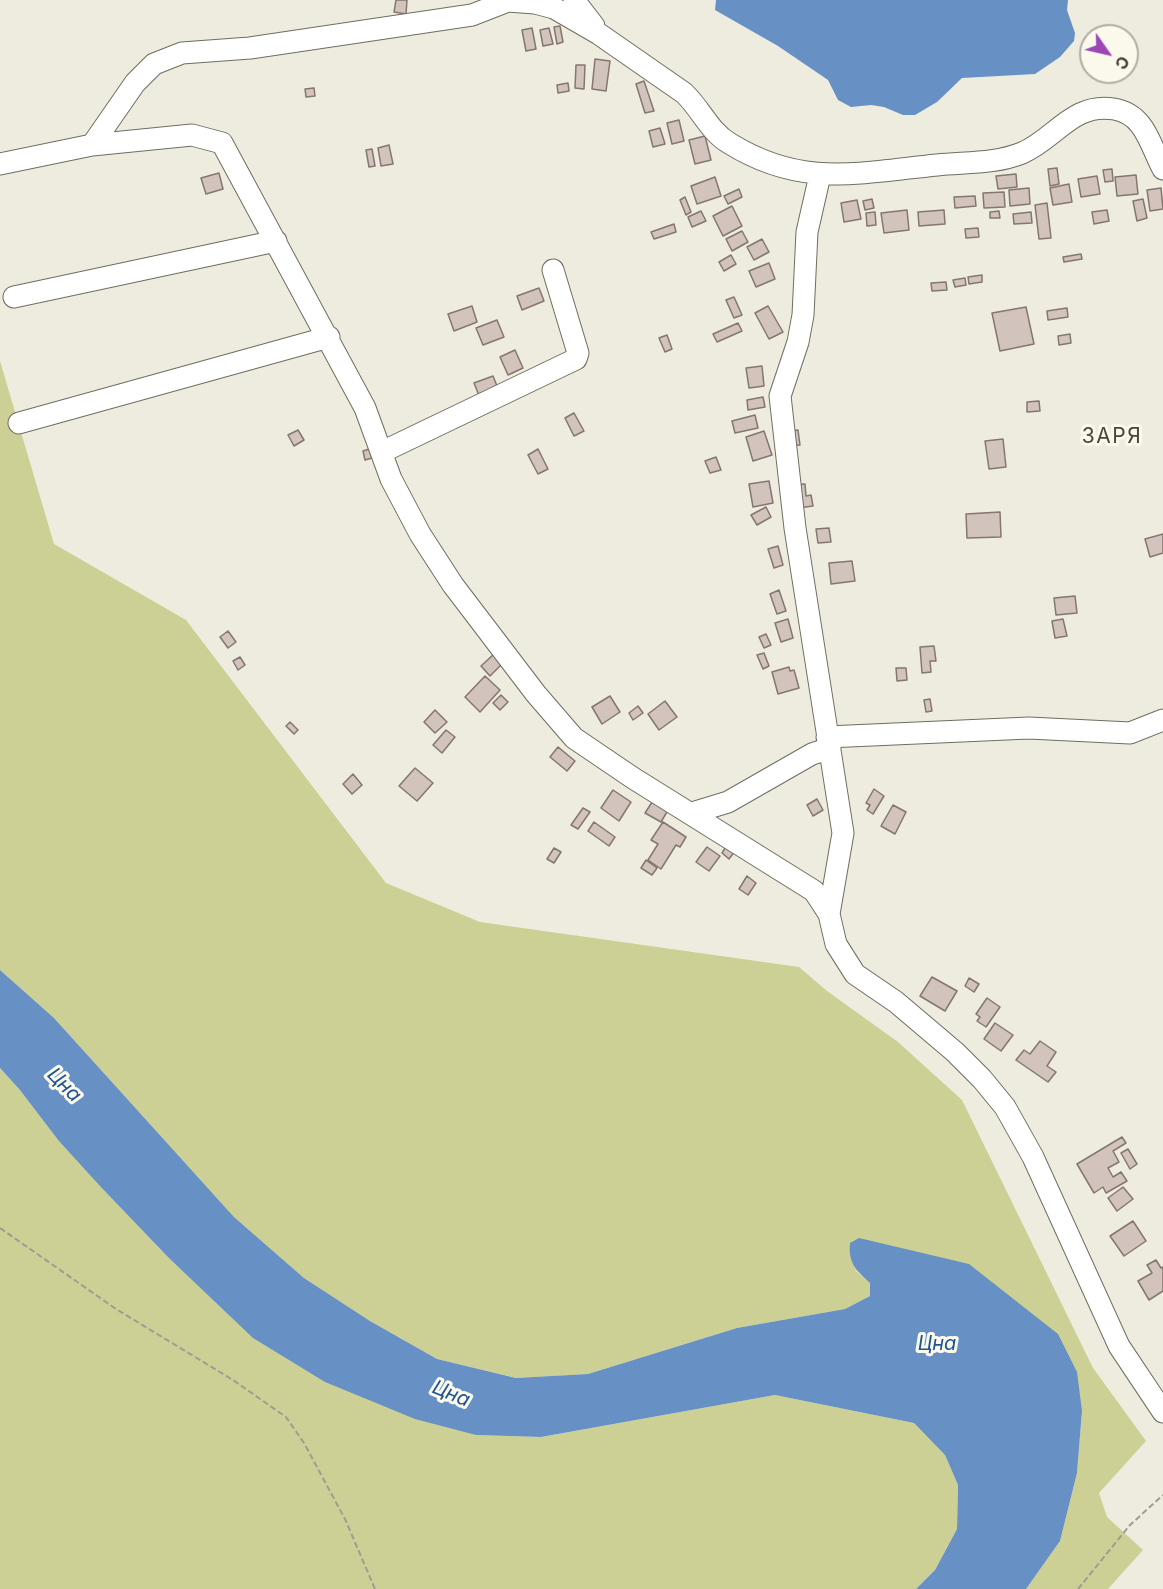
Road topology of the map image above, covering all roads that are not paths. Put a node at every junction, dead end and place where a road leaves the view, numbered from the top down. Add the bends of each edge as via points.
1 (574, 0) edge
2 (600, 34) junction
3 (92, 145) junction
4 (0, 164) edge
5 (1163, 169) edge
6 (820, 175) junction
7 (276, 241) junction
8 (553, 270) dead end
9 (14, 297) dead end
10 (328, 337) junction
11 (19, 423) dead end
12 (382, 452) junction
13 (1163, 720) edge
14 (828, 742) junction
15 (692, 813) junction
16 (829, 914) junction
17 (1163, 1412) edge

1 - 2 street
2 - 3 street via 554,8 508,1 472,15 250,48 182,53 154,64 135,83
2 - 6 street via 684,93 710,128 729,143 784,170
3 - 4 street
3 - 7 street via 192,135 222,143
5 - 6 street via 1142,125 1128,114 1098,108 1072,117 1023,152 984,162
6 - 14 street via 807,232 803,315 780,396 795,528
7 - 9 street
7 - 10 street
8 - 12 street via 579,352 576,359
10 - 11 street
10 - 12 street via 365,408
12 - 15 street via 391,479 436,560 536,694 574,738
13 - 14 street via 1130,733 1029,728
14 - 15 street via 728,801
14 - 16 street via 843,833
15 - 16 street via 814,891
16 - 17 street via 836,944 855,974 896,1002 955,1052 1005,1107 1033,1157 1119,1346

